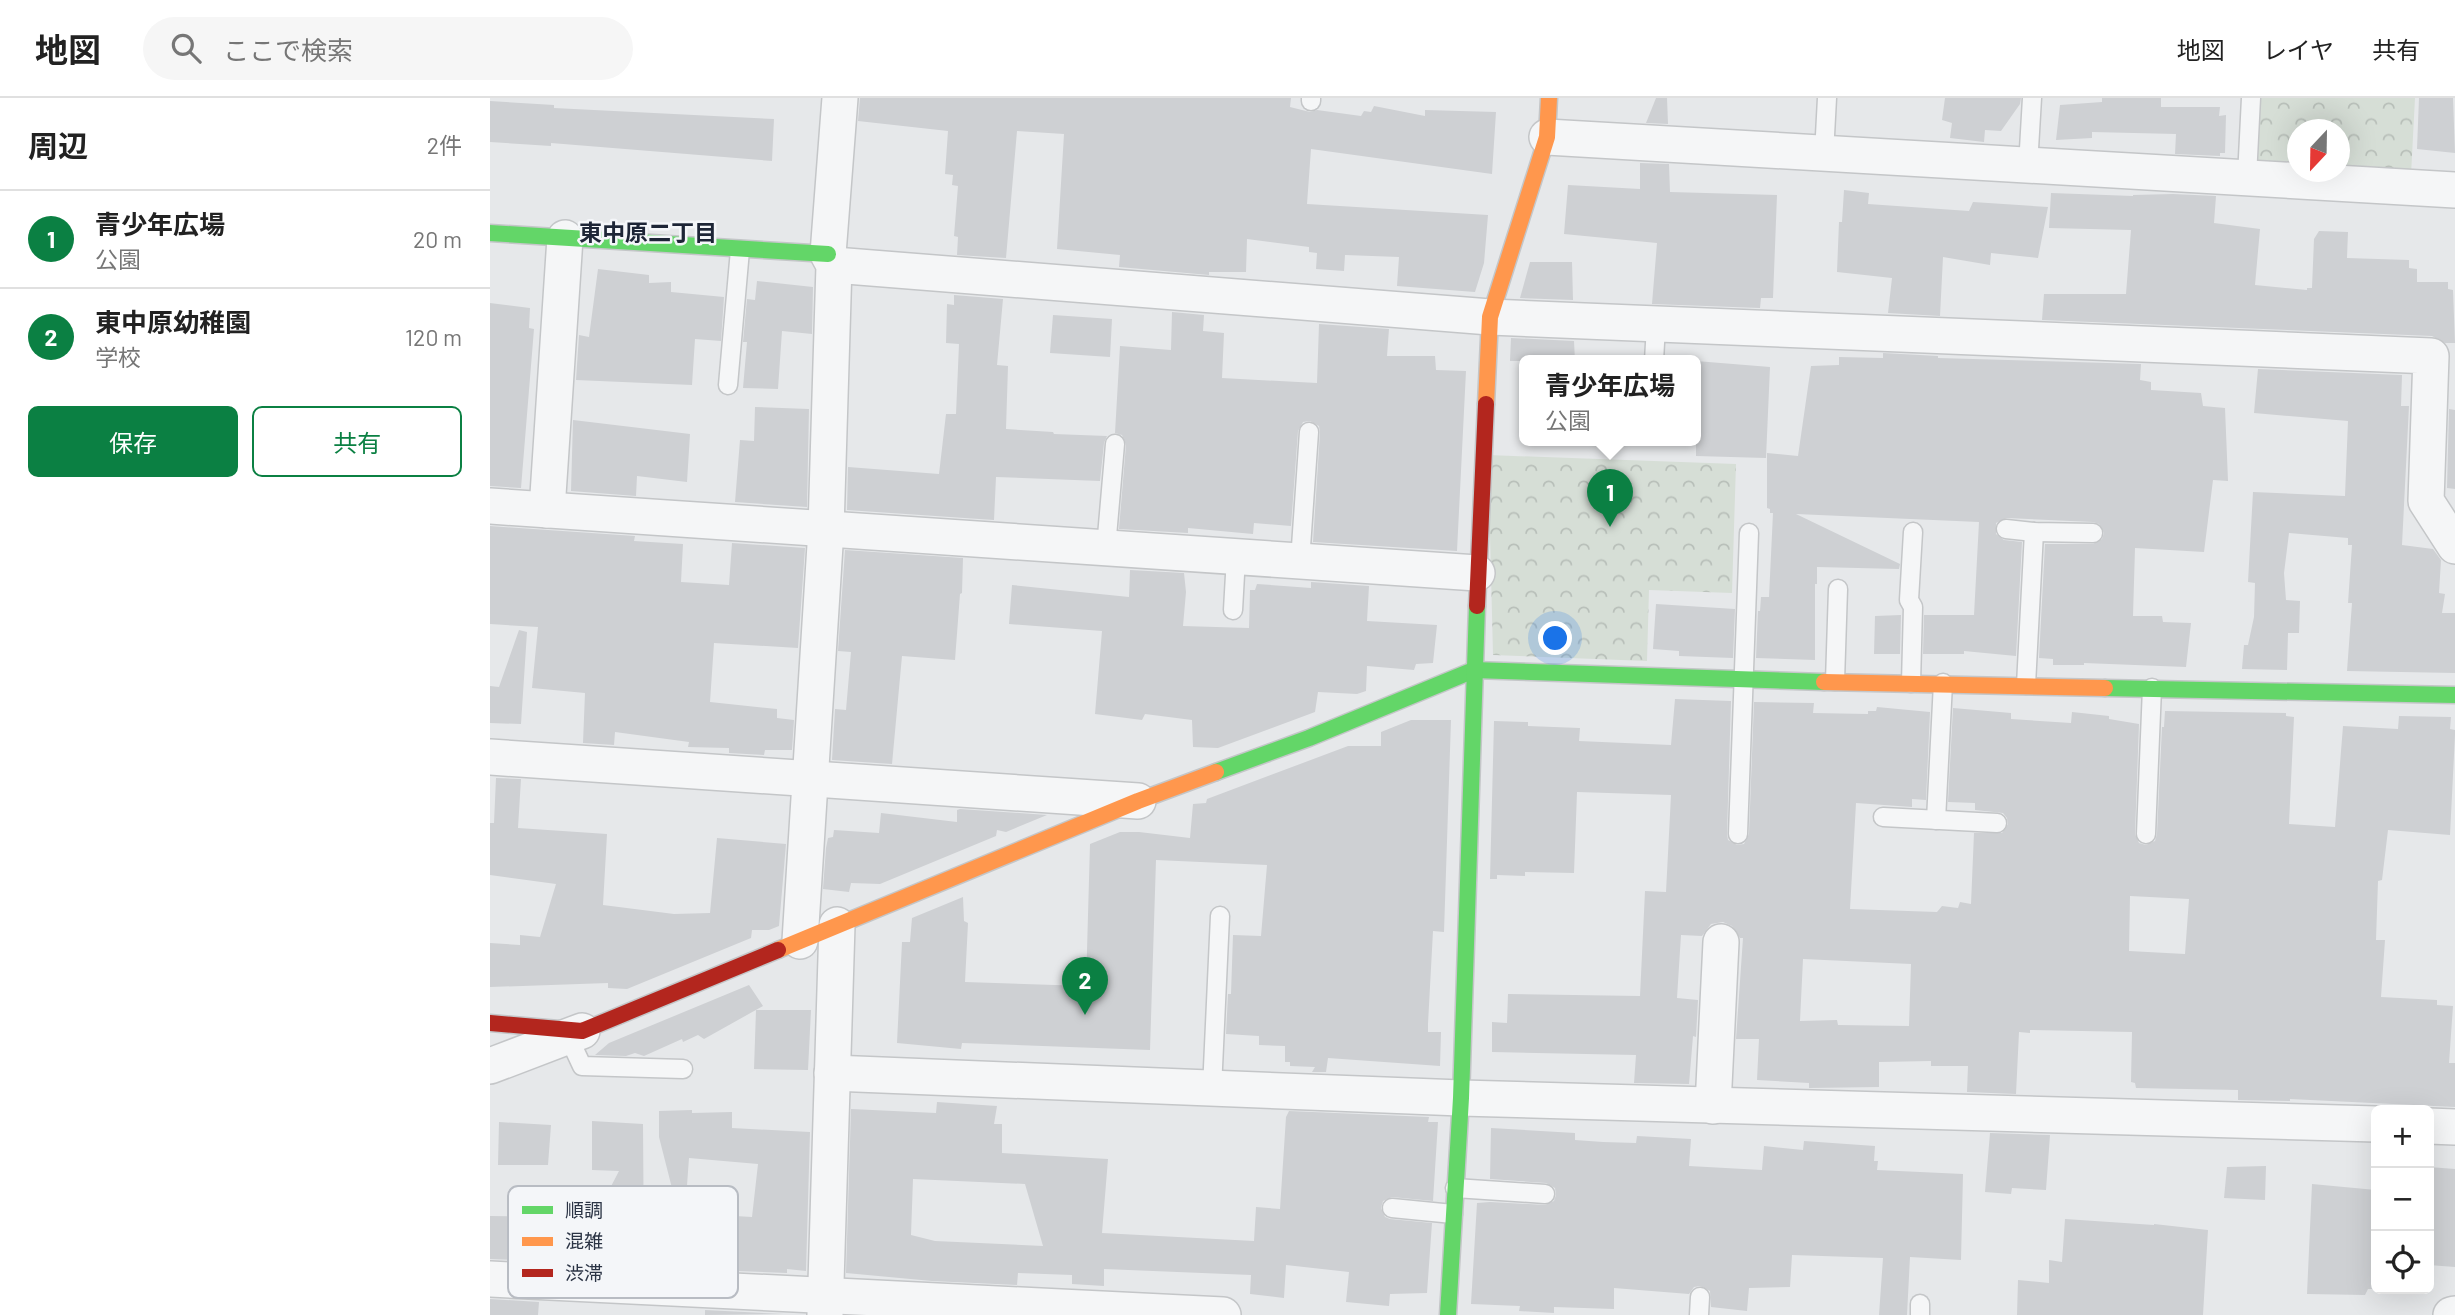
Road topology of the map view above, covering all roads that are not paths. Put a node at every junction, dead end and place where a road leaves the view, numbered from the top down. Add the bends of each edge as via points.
1 (840, 98) edge
2 (1549, 98) edge
3 (1827, 98) edge
4 (2032, 98) edge
5 (2251, 98) edge
6 (1547, 138) junction
7 (1824, 153) junction
8 (2028, 166) junction
9 (2247, 177) junction
10 (2455, 190) edge
11 (490, 233) edge
12 (565, 238) junction
13 (740, 250) junction
14 (831, 259) junction
15 (1490, 317) junction
16 (1656, 325) junction
17 (1654, 355) edge
18 (728, 385) dead end
19 (1309, 432) dead end
20 (1115, 444) dead end
21 (490, 506) edge
22 (547, 510) junction
23 (2006, 528) dead end
24 (826, 529) junction
25 (1913, 532) dead end
26 (2034, 532) junction
27 (1749, 533) dead end
28 (2093, 533) dead end
29 (2455, 546) edge
30 (1106, 548) junction
31 (1236, 557) junction
32 (1300, 561) junction
33 (1477, 573) junction
34 (1839, 589) dead end
35 (1233, 610) dead end
36 (1474, 670) junction
37 (1743, 680) junction
38 (1835, 681) junction
39 (1911, 683) junction
40 (1943, 684) junction
41 (2026, 685) junction
42 (2152, 688) junction
43 (2455, 695) edge
44 (490, 757) edge
45 (811, 779) junction
46 (1138, 802) junction
47 (1883, 817) dead end
48 (1936, 820) junction
49 (1997, 824) dead end
50 (1738, 834) dead end
51 (2147, 834) dead end
52 (1220, 916) dead end
53 (837, 925) junction
54 (800, 941) junction
55 (1721, 942) dead end
56 (490, 1023) edge
57 (575, 1034) junction
58 (490, 1066) edge
59 (683, 1069) dead end
60 (832, 1073) junction
61 (1212, 1089) junction
62 (1461, 1098) junction
63 (1713, 1106) junction
64 (2371, 1124) edge
65 (2434, 1126) edge
66 (2455, 1126) edge
67 (1455, 1188) junction
68 (1545, 1194) dead end
69 (1391, 1208) dead end
70 (1453, 1214) junction
71 (490, 1279) edge
72 (508, 1280) edge
73 (726, 1298) edge
74 (825, 1306) edge
75 (1177, 1314) edge
76 (1223, 1315) edge
77 (1448, 1315) edge

1 - 14 street
2 - 6 street
3 - 7 lane
4 - 8 lane
5 - 9 lane
6 - 7 street
6 - 15 street
7 - 8 street
8 - 9 street
9 - 10 street
11 - 12 street
12 - 13 street
12 - 22 street
13 - 14 street
13 - 18 lane
14 - 15 street
14 - 24 street
15 - 16 street
15 - 33 street
16 - 17 lane
16 - 29 street via 2431,356 2436,502
19 - 32 lane
20 - 30 lane
21 - 22 street
22 - 24 street
23 - 26 lane
24 - 30 street
24 - 45 street
25 - 39 lane
26 - 28 lane
26 - 41 lane
27 - 37 lane
30 - 31 street
31 - 32 street
31 - 35 lane
32 - 33 street
33 - 36 street
34 - 38 lane
36 - 37 street
36 - 46 street via 1308,744
36 - 62 street
37 - 38 street
37 - 50 lane
38 - 39 street
39 - 40 street
40 - 41 street
40 - 48 lane
41 - 42 street
42 - 43 street
42 - 51 lane
44 - 45 street
45 - 46 street
45 - 54 street
46 - 53 street
47 - 48 lane
48 - 49 lane
52 - 61 lane
53 - 54 street
53 - 60 street
54 - 57 street
55 - 63 street
56 - 57 street
57 - 58 street
57 - 59 lane via 582,1066
60 - 61 street
60 - 74 street
61 - 62 street
62 - 63 street
62 - 67 street
63 - 64 street
65 - 66 street
67 - 68 lane
67 - 70 street
69 - 70 lane
70 - 77 street
71 - 72 street
73 - 74 street
74 - 75 street
75 - 76 street

